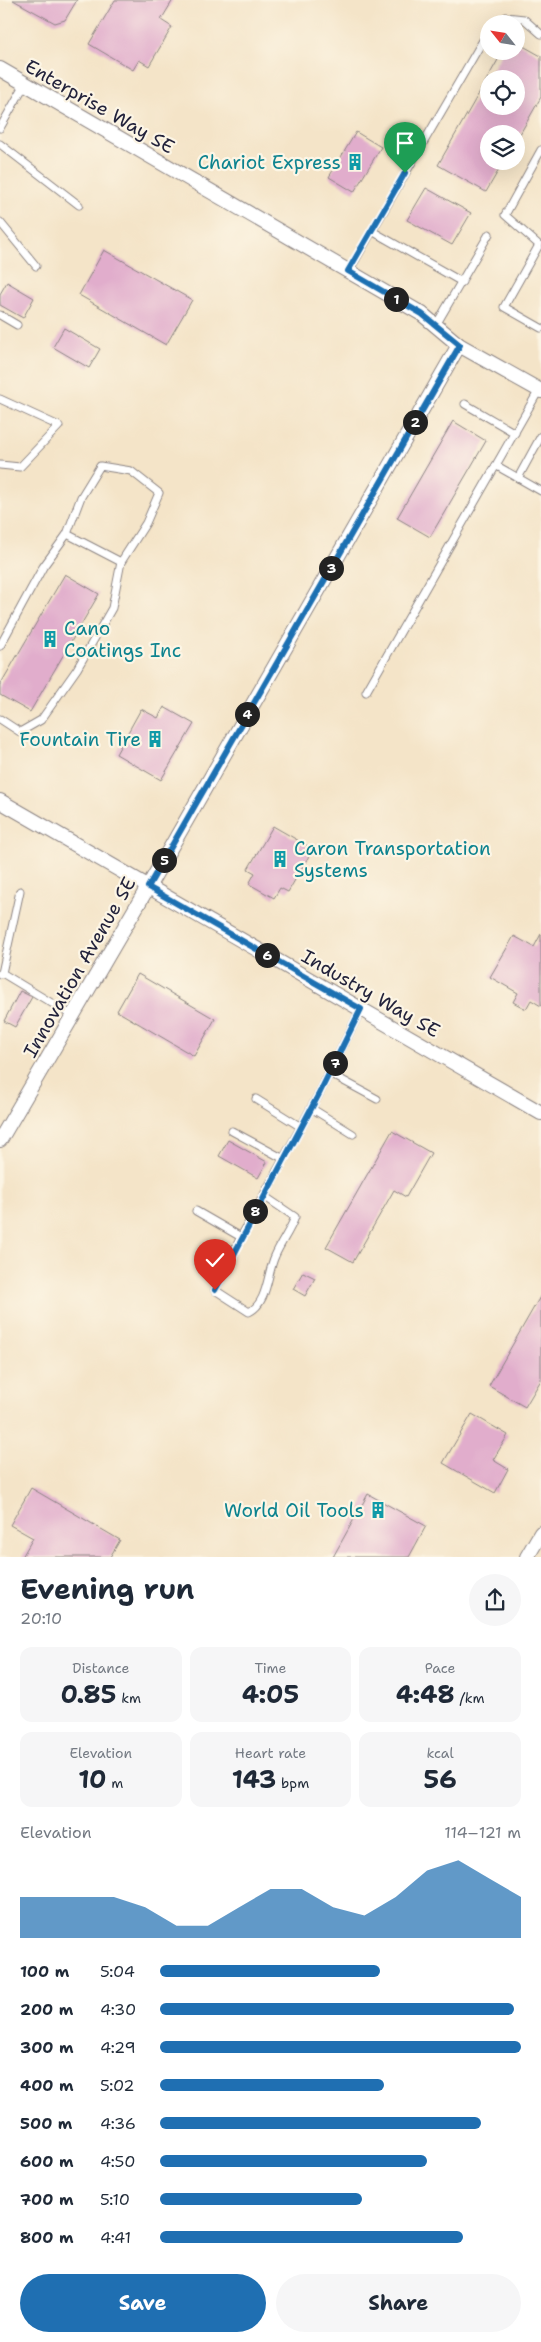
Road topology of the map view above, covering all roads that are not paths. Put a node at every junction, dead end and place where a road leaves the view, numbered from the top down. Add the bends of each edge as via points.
1 (525, 20) edge
2 (541, 34) edge
3 (480, 45) edge
4 (0, 69) edge
5 (24, 84) junction
6 (0, 128) edge
7 (0, 144) edge
8 (541, 150) edge
9 (79, 205) dead end
10 (0, 222) edge
11 (372, 230) junction
12 (490, 234) dead end
13 (540, 245) edge
14 (36, 266) dead end
15 (348, 271) junction
16 (462, 282) junction
17 (0, 315) edge
18 (436, 325) junction
19 (17, 326) dead end
20 (541, 328) edge
21 (460, 345) junction
22 (540, 391) edge
23 (0, 399) edge
24 (465, 404) dead end
25 (515, 433) junction
26 (541, 436) edge
27 (0, 465) edge
28 (497, 466) junction
29 (518, 478) junction
30 (541, 491) edge
31 (67, 534) junction
32 (121, 562) junction
33 (0, 646) edge
34 (366, 692) dead end
35 (0, 719) edge
36 (0, 801) edge
37 (148, 887) junction
38 (20, 891) dead end
39 (1, 973) edge
40 (361, 1009) junction
41 (73, 1016) junction
42 (329, 1074) junction
43 (256, 1099) dead end
44 (377, 1100) dead end
45 (311, 1108) junction
46 (541, 1113) edge
47 (301, 1127) junction
48 (232, 1131) dead end
49 (353, 1134) dead end
50 (0, 1140) edge
51 (284, 1159) junction
52 (264, 1196) junction
53 (196, 1211) dead end
54 (241, 1237) junction
55 (541, 1533) edge
56 (527, 1557) edge

1 - 2 lane
3 - 11 lane
4 - 5 street, Enterprise Way SE
5 - 6 lane
5 - 15 street, Enterprise Way SE
7 - 9 lane
8 - 13 lane via 504,216
10 - 14 lane
11 - 15 lane
11 - 16 lane
12 - 16 lane
13 - 20 lane via 504,307
15 - 18 street, Enterprise Way SE
16 - 18 lane
17 - 19 lane
18 - 21 street, Enterprise Way SE
21 - 22 street, Enterprise Way SE
21 - 37 street, Innovation Avenue SE
22 - 25 lane
23 - 27 lane via 60,426 20,467
24 - 25 lane
25 - 28 lane
26 - 29 lane
28 - 29 lane
28 - 34 lane
29 - 30 lane
31 - 32 lane
31 - 32 lane via 80,497 100,466 131,471 159,493 146,523
31 - 33 lane via 43,567
32 - 35 lane via 112,608 77,669 41,720 20,732
36 - 37 street, Industry Way SE
37 - 40 street, Industry Way SE
37 - 41 street, Innovation Avenue SE
38 - 39 lane
39 - 41 lane
40 - 42 lane
40 - 46 street, Industry Way SE
41 - 50 street, Innovation Avenue SE
42 - 44 lane
42 - 45 lane
43 - 47 lane
45 - 47 lane
45 - 49 lane
47 - 51 lane
48 - 51 lane
51 - 52 lane
52 - 54 lane
52 - 54 lane via 295,1217 275,1256 256,1309 249,1312 215,1290
53 - 54 lane
55 - 56 street

